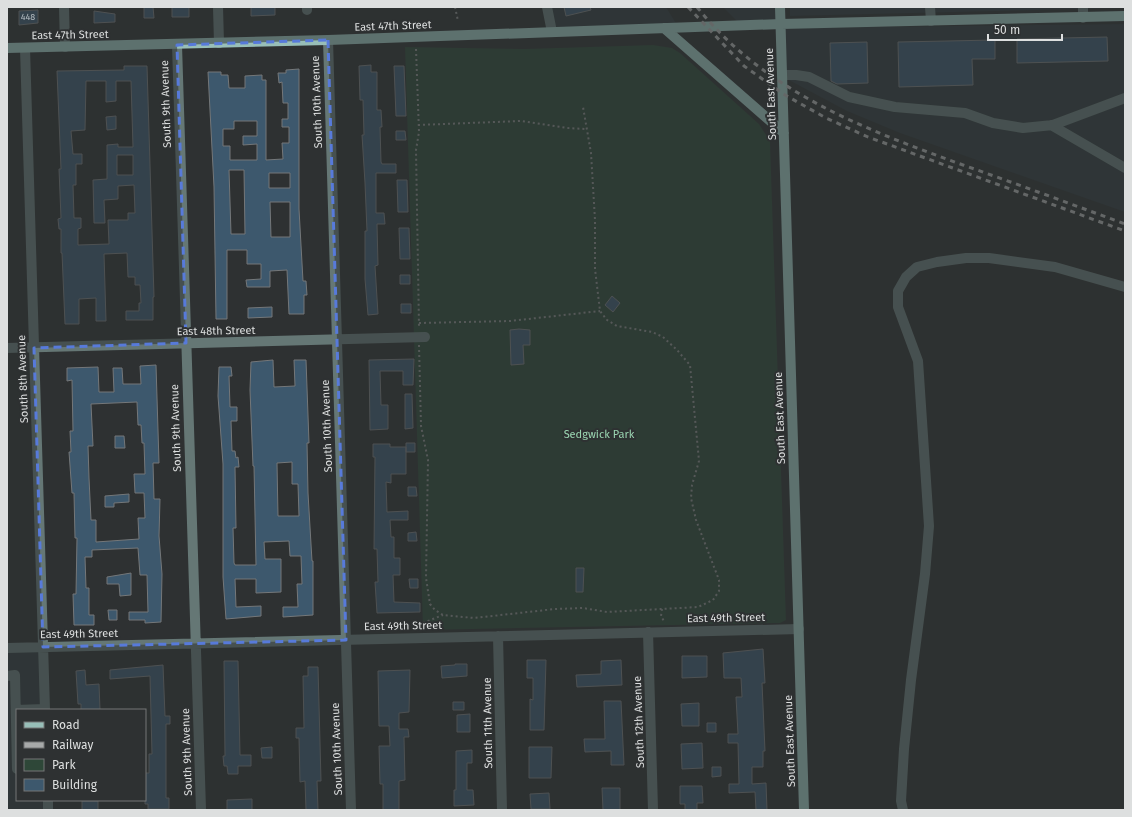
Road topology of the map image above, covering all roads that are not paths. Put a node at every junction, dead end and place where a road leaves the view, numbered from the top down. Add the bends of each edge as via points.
1 (64, 7) edge
2 (218, 7) edge
3 (547, 7) edge
4 (780, 7) edge
5 (930, 7) edge
6 (1083, 7) edge
7 (1125, 16) edge
8 (1083, 18) junction
9 (931, 21) junction
10 (780, 24) junction
11 (664, 28) junction
12 (552, 32) junction
13 (328, 40) junction
14 (219, 43) junction
15 (176, 45) junction
16 (65, 46) junction
17 (7, 48) edge
18 (25, 48) junction
19 (782, 75) junction
20 (1125, 98) edge
21 (1052, 125) junction
22 (784, 133) junction
23 (1125, 168) edge
24 (1125, 287) edge
25 (422, 337) road end
26 (336, 340) junction
27 (186, 343) junction
28 (7, 348) edge
29 (34, 348) junction
30 (799, 629) junction
31 (648, 632) junction
32 (498, 636) junction
33 (346, 640) junction
34 (195, 643) junction
35 (43, 647) junction
36 (7, 648) edge
37 (7, 676) edge
38 (45, 709) edge
39 (16, 710) edge
40 (201, 810) edge
41 (351, 810) edge
42 (502, 810) edge
43 (653, 810) edge
44 (804, 810) edge
45 (903, 810) edge

1 - 16 street
2 - 14 street
3 - 12 street
4 - 10 main road, South East Avenue
5 - 9 street
6 - 8 street
7 - 8 main road, East 47th Street
8 - 9 main road, East 47th Street
9 - 10 main road, East 47th Street
10 - 11 main road, East 47th Street
10 - 19 main road, South East Avenue
11 - 12 main road, East 47th Street
11 - 22 main road
12 - 13 main road, East 47th Street
13 - 14 main road, East 47th Street
13 - 26 street, South 10th Avenue
14 - 15 main road, East 47th Street
15 - 16 main road, East 47th Street
15 - 27 street, South 9th Avenue
16 - 18 main road, East 47th Street
17 - 18 main road, East 47th Street
18 - 29 street, South 8th Avenue
19 - 21 street via 809,77 849,97 895,107 965,113 993,123 1023,128
19 - 22 main road, South East Avenue
20 - 21 street
21 - 23 street
22 - 30 main road, South East Avenue
24 - 45 street via 1055,267 996,258 966,258 917,267 906,277 898,291 898,307 918,361 929,526 904,749
25 - 26 street, East 48th Street
26 - 27 street, East 48th Street
26 - 33 street, South 10th Avenue
27 - 29 street, East 48th Street
27 - 34 street, South 9th Avenue
28 - 29 street, East 48th Street
29 - 35 street, South 8th Avenue
30 - 31 street, East 49th Street
30 - 44 main road, South East Avenue
31 - 32 street, East 49th Street
31 - 43 street, South 12th Avenue
32 - 33 street, East 49th Street
32 - 42 street, South 11th Avenue
33 - 34 street, East 49th Street
33 - 41 street, South 10th Avenue
34 - 35 street, East 49th Street
34 - 40 street, South 9th Avenue
35 - 36 street, East 49th Street
35 - 38 street, South 8th Avenue
37 - 39 street via 15,676

